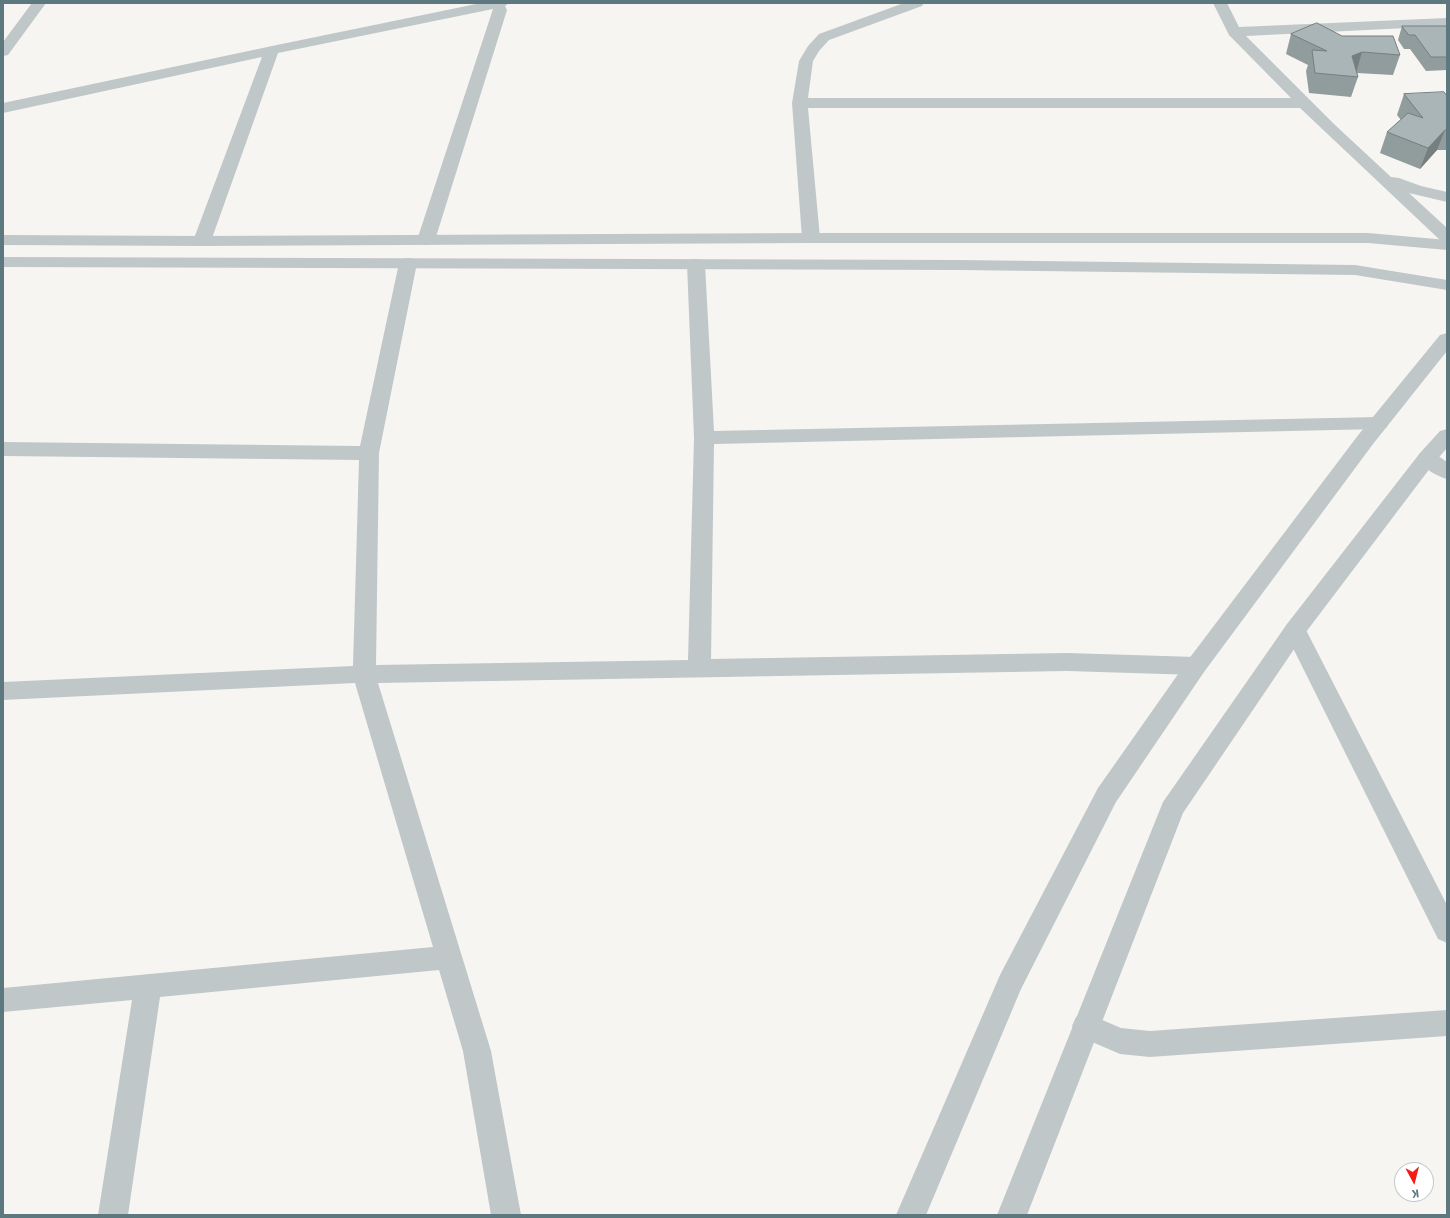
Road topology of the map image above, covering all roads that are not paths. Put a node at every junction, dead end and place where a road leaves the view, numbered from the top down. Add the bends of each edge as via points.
1 (39, 3) edge
2 (438, 3) edge
3 (499, 3) edge
4 (873, 3) edge
5 (917, 3) edge
6 (1220, 3) edge
7 (889, 12) junction
8 (448, 14) junction
9 (1447, 22) edge
10 (1234, 32) junction
11 (272, 50) junction
12 (3, 52) edge
13 (800, 102) junction
14 (1304, 103) junction
15 (3, 108) edge
16 (1378, 172) junction
17 (1447, 197) edge
18 (1447, 237) edge
19 (810, 238) junction
20 (3, 240) edge
21 (426, 240) junction
22 (202, 241) junction
23 (1447, 245) edge
24 (3, 262) edge
25 (408, 263) junction
26 (696, 264) junction
27 (1447, 285) edge
28 (1447, 339) edge
29 (1379, 423) junction
30 (1447, 436) edge
31 (704, 438) junction
32 (3, 449) edge
33 (369, 453) junction
34 (1428, 458) junction
35 (1447, 472) edge
36 (1295, 630) junction
37 (1196, 666) junction
38 (699, 668) junction
39 (364, 674) junction
40 (3, 691) edge
41 (1447, 931) edge
42 (449, 958) junction
43 (148, 986) junction
44 (3, 1000) edge
45 (1447, 1023) edge
46 (1086, 1026) junction
47 (113, 1215) edge
48 (506, 1215) edge
49 (910, 1215) edge
50 (1012, 1215) edge

1 - 12 street
2 - 8 street
3 - 8 street
3 - 21 street via 500,10
4 - 7 street
5 - 7 street
6 - 10 street
7 - 13 street via 824,37 806,61
8 - 11 street
9 - 10 street
10 - 14 street
11 - 15 street
11 - 22 street
13 - 14 street
13 - 19 street
14 - 16 street
16 - 17 street via 1416,190
16 - 18 street
19 - 21 street
19 - 23 street via 1368,238
20 - 22 street
21 - 22 street
24 - 25 street
25 - 26 street
25 - 33 street
26 - 27 street via 959,264 1355,270
26 - 31 street
28 - 29 street
29 - 31 street
29 - 37 street
30 - 34 street
31 - 38 street
32 - 33 street
33 - 39 street
34 - 35 street
34 - 36 street
36 - 41 street
36 - 46 street via 1172,808
37 - 38 street via 1067,662
37 - 49 street via 1107,795 1010,984
38 - 39 street
39 - 40 street
39 - 42 street
42 - 43 street
42 - 48 street via 477,1051
43 - 44 street
43 - 47 street
45 - 46 street via 1150,1044 1120,1041
46 - 50 street

